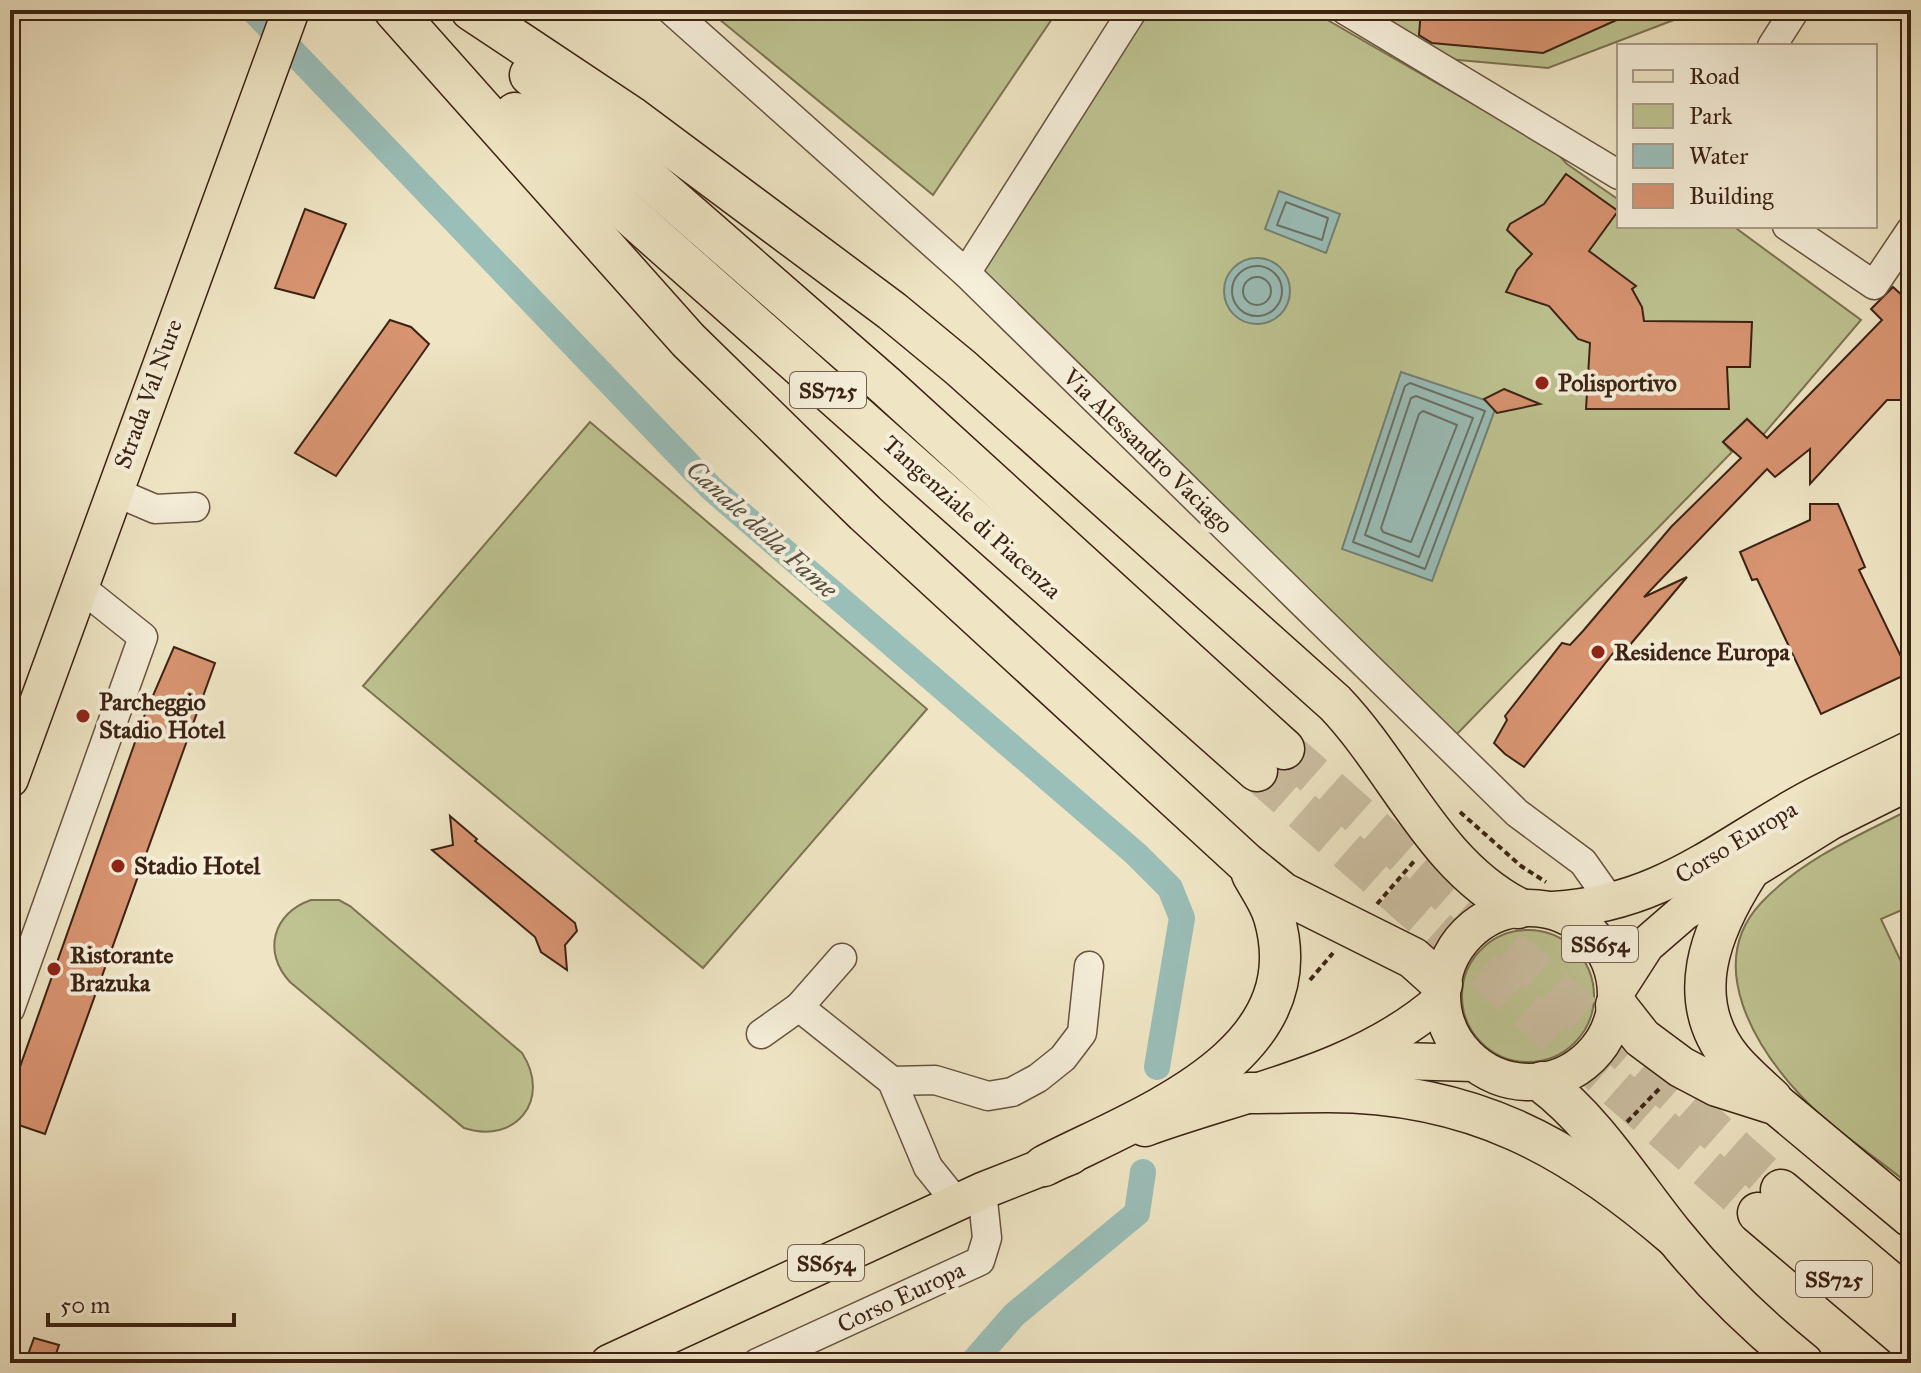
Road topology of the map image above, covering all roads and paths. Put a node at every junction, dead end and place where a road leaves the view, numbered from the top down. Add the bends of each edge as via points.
1 (291, 10) edge
2 (396, 10) edge
3 (456, 10) edge
4 (471, 10) edge
5 (671, 10) edge
6 (1133, 10) edge
7 (1345, 10) edge
8 (1795, 10) edge
9 (1773, 44) edge
10 (1617, 174) edge
11 (1790, 228) edge
12 (1911, 230) edge
13 (966, 273) junction
14 (113, 491) junction
15 (195, 507) dead end
16 (79, 586) junction
17 (1911, 749) edge
18 (10, 779) edge
19 (1911, 781) edge
20 (1451, 820) dead end
21 (1419, 856) dead end
22 (1246, 863) junction
23 (1748, 872) junction
24 (1542, 901) junction
25 (1612, 903) junction
26 (1373, 908) dead end
27 (842, 958) dead end
28 (1089, 966) dead end
29 (1442, 992) junction
30 (1616, 998) junction
31 (799, 1007) junction
32 (10, 1009) edge
33 (761, 1034) dead end
34 (1474, 1063) junction
35 (1322, 1069) junction
36 (1670, 1078) dead end
37 (892, 1081) junction
38 (1542, 1082) junction
39 (1248, 1093) junction
40 (1777, 1105) junction
41 (1623, 1127) dead end
42 (1044, 1166) junction
43 (969, 1197) junction
44 (1911, 1217) edge
45 (1675, 1237) junction
46 (1911, 1300) edge
47 (1911, 1343) edge
48 (609, 1363) edge
49 (757, 1363) edge
50 (1803, 1363) edge

1 - 14 main road, Strada Val Nure
2 - 3 highway, Tangenziale di Piacenza / SS725 via 1271,760 886,386
2 - 22 highway via 688,340 865,513
4 - 24 highway via 633,118 791,233 961,368 1335,703 1359,728 1436,837 1477,881
5 - 13 street, Via Alessandro Vaciago
6 - 13 street
7 - 10 street
8 - 9 street
11 - 12 street via 1874,285
13 - 25 street, Via Alessandro Vaciago via 1517,813 1583,862
14 - 15 street via 155,509
14 - 16 main road, Strada Val Nure
16 - 18 main road, Strada Val Nure
16 - 32 street via 143,637
17 - 25 main road, Corso Europa / SS654 via 1806,801 1686,873
19 - 23 main road, Corso Europa / SS654 via 1831,821
20 - 24 path via 1459,811 1521,866
21 - 26 path
22 - 29 highway via 1283,893 1413,958
22 - 42 highway via 1274,917 1278,963 1266,1015 1255,1034 1218,1071
23 - 30 main road, SS654 via 1662,929 1646,945
23 - 40 highway via 1711,938 1706,997 1715,1033 1732,1060
24 - 25 main road, Corso Europa / SS654
24 - 29 main road, SS654 via 1490,916 1467,933 1450,956
24 - 30 main road, SS654 via 1582,925 1604,949
27 - 31 street
28 - 37 street via 1082,1033 1038,1078 1012,1092 988,1096 935,1080
29 - 34 main road, SS654 via 1446,1024
29 - 35 main road, SS654 via 1404,1029
30 - 38 main road, SS654 via 1608,1033 1592,1056 1569,1073
30 - 40 highway via 1642,1038 1681,1067 1717,1086
31 - 33 street
31 - 37 street
34 - 35 main road, SS654 via 1388,1062
34 - 38 main road, SS654 via 1518,1082
35 - 39 main road, SS654
36 - 41 path
37 - 43 street via 928,1167
38 - 45 highway via 1604,1145
39 - 42 main road, SS654
39 - 45 highway via 1381,1095 1465,1111 1525,1132 1585,1165
40 - 44 highway
42 - 43 main road, SS654
43 - 48 main road, SS654
43 - 49 street, Corso Europa via 987,1238 980,1261
45 - 50 highway
46 - 47 highway, SS725 via 1770,1201

